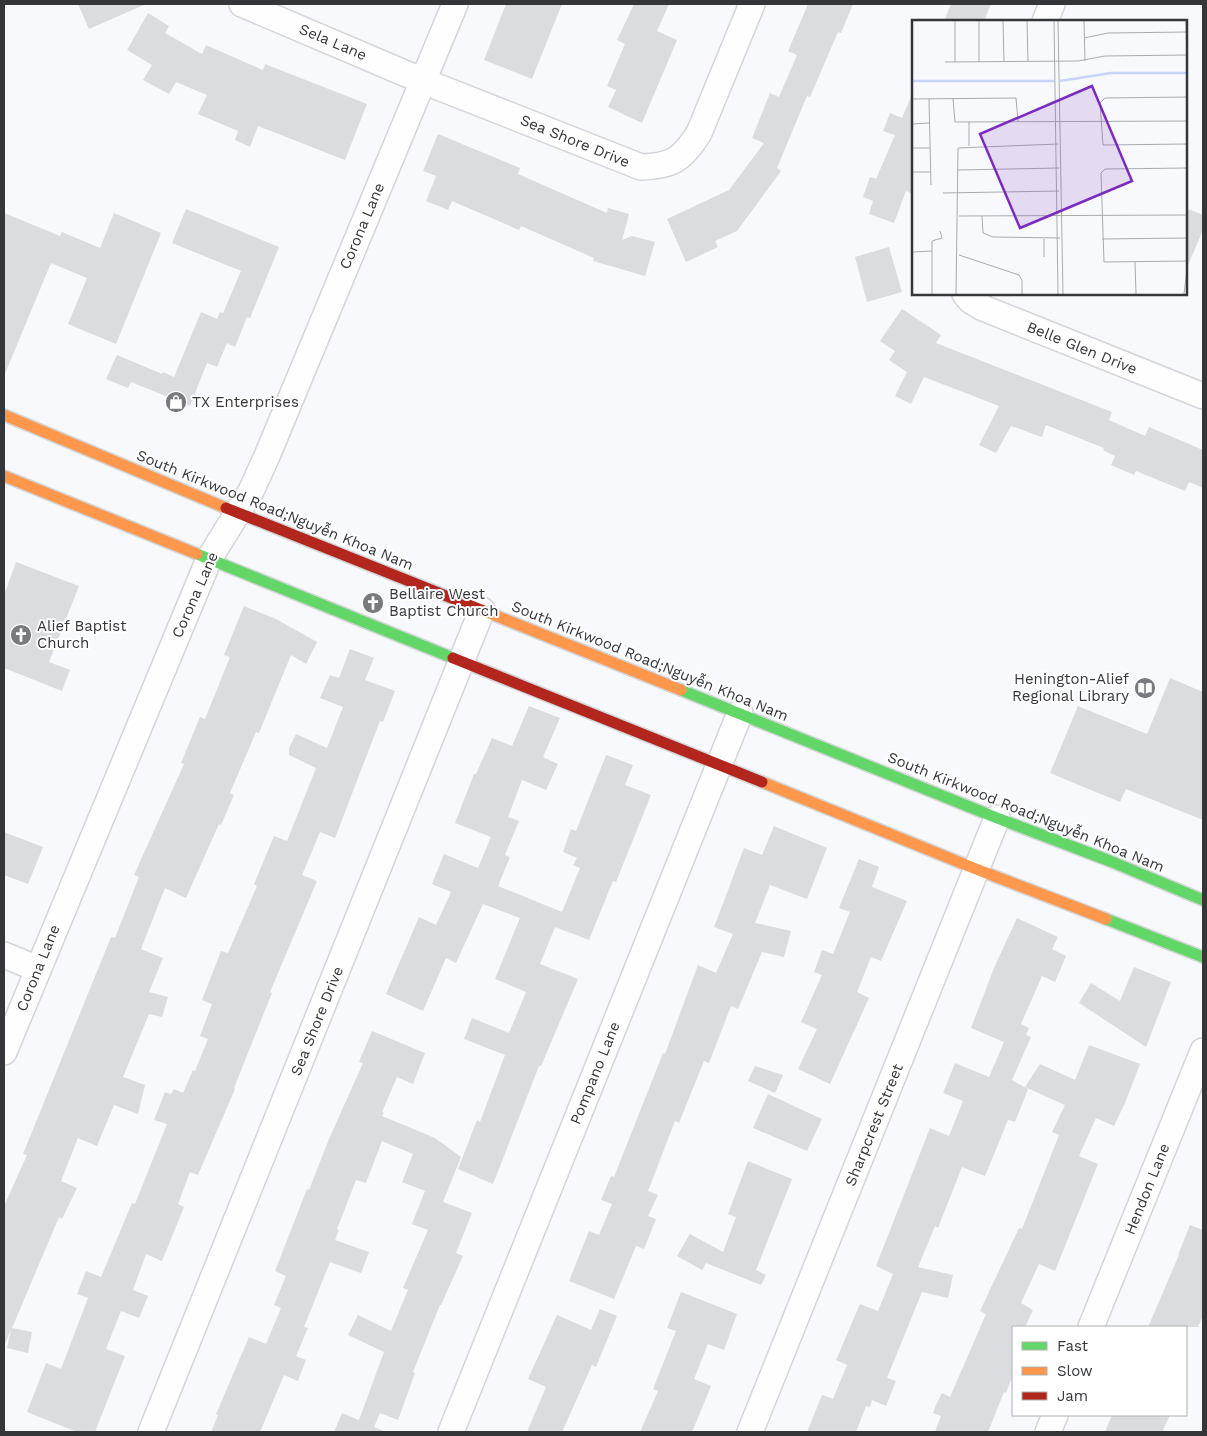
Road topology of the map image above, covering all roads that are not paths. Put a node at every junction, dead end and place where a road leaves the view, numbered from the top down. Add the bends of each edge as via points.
1 (242, 4) edge
2 (455, 4) edge
3 (752, 4) edge
4 (1052, 4) edge
5 (1045, 20) edge
6 (423, 80) junction
7 (966, 295) edge
8 (1203, 396) edge
9 (4, 415) edge
10 (4, 476) edge
11 (238, 513) junction
12 (209, 559) junction
13 (482, 610) junction
14 (462, 662) junction
15 (740, 713) junction
16 (719, 764) junction
17 (997, 818) junction
18 (976, 869) junction
19 (1203, 900) edge
20 (4, 955) edge
21 (1203, 957) edge
22 (38, 969) junction
23 (1203, 1051) edge
24 (4, 1052) edge
25 (1090, 1326) edge
26 (1055, 1416) edge
27 (151, 1432) edge
28 (450, 1432) edge
29 (750, 1432) edge
30 (1048, 1432) edge

1 - 6 street, Sela Lane
2 - 6 street, Corona Lane
3 - 6 street, Sea Shore Drive via 699,133 685,153 658,166 640,167
4 - 5 street
6 - 11 street, Corona Lane via 256,482
7 - 8 street, Belle Glen Drive via 983,308
9 - 11 main road, South Kirkwood Road;Nguyễn Khoa Nam
10 - 12 main road
11 - 12 street, Corona Lane
11 - 13 main road, South Kirkwood Road;Nguyễn Khoa Nam
12 - 14 main road
12 - 22 street, Corona Lane
13 - 14 street, Sea Shore Drive
13 - 15 main road, South Kirkwood Road;Nguyễn Khoa Nam
14 - 16 main road
14 - 27 street, Sea Shore Drive
15 - 16 street, Pompano Lane
15 - 17 main road, South Kirkwood Road;Nguyễn Khoa Nam
16 - 18 main road
16 - 28 street, Pompano Lane
17 - 18 street, Sharpcrest Street
17 - 19 main road, South Kirkwood Road;Nguyễn Khoa Nam
18 - 21 main road
18 - 29 street, Sharpcrest Street
20 - 22 street
22 - 24 street, Corona Lane
23 - 25 street, Hendon Lane
26 - 30 street

